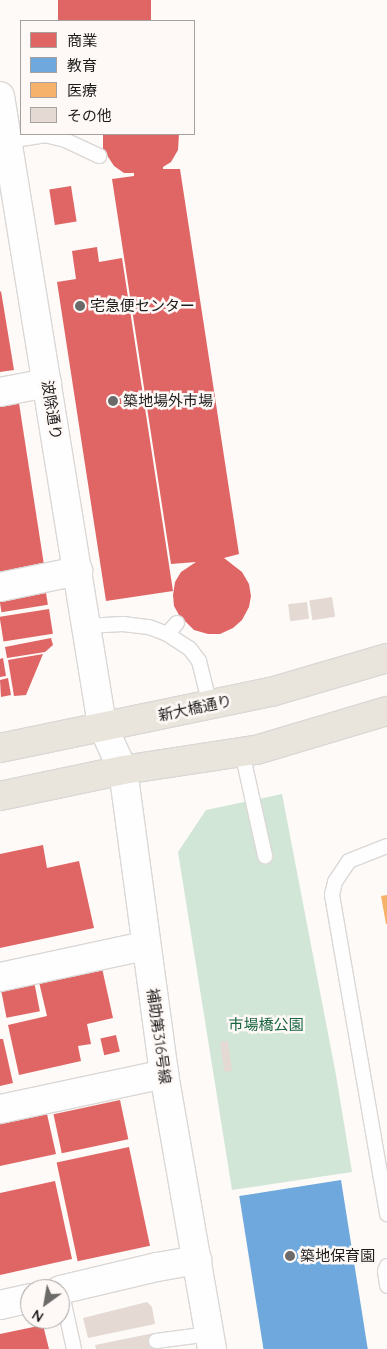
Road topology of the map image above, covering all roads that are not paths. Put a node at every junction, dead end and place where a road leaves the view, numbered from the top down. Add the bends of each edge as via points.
1 (0, 96) edge
2 (8, 140) junction
3 (100, 156) dead end
4 (8, 192) edge
5 (47, 382) junction
6 (0, 392) edge
7 (78, 571) junction
8 (0, 587) edge
9 (177, 623) dead end
10 (86, 626) junction
11 (167, 634) junction
12 (387, 658) edge
13 (210, 705) junction
14 (387, 711) edge
15 (102, 725) junction
16 (0, 748) edge
17 (242, 752) junction
18 (123, 770) junction
19 (0, 796) edge
20 (387, 846) edge
21 (265, 856) dead end
22 (145, 946) junction
23 (0, 977) edge
24 (164, 1074) junction
25 (0, 1110) edge
26 (387, 1214) edge
27 (197, 1260) junction
28 (387, 1266) edge
29 (387, 1286) edge
30 (70, 1288) edge
31 (20, 1300) edge
32 (0, 1305) edge
33 (69, 1329) edge
34 (156, 1341) dead end
35 (211, 1342) edge
36 (74, 1349) edge

1 - 2 street, 波除通り
2 - 3 lane via 45,135
2 - 4 street, 波除通り
4 - 5 street, 波除通り
5 - 6 street
5 - 7 street, 波除通り
7 - 8 street
7 - 10 street, 波除通り
9 - 11 lane
10 - 11 lane via 123,624 150,627
10 - 15 street, 波除通り
11 - 13 lane via 190,649 199,661
12 - 13 main road, 新大橋通り via 271,692
13 - 15 main road, 新大橋通り
14 - 17 main road
15 - 16 main road, 新大橋通り
15 - 18 street, 補助第316号線
17 - 18 main road
17 - 21 lane
18 - 19 main road
18 - 22 street, 補助第316号線
20 - 26 lane via 349,860 335,882 332,895
22 - 23 street
22 - 24 street, 補助第316号線
24 - 25 street
24 - 27 street, 補助第316号線
27 - 30 street
27 - 35 street, 補助第316号線
28 - 29 lane via 384,1271
31 - 32 street
33 - 36 lane
34 - 35 lane

